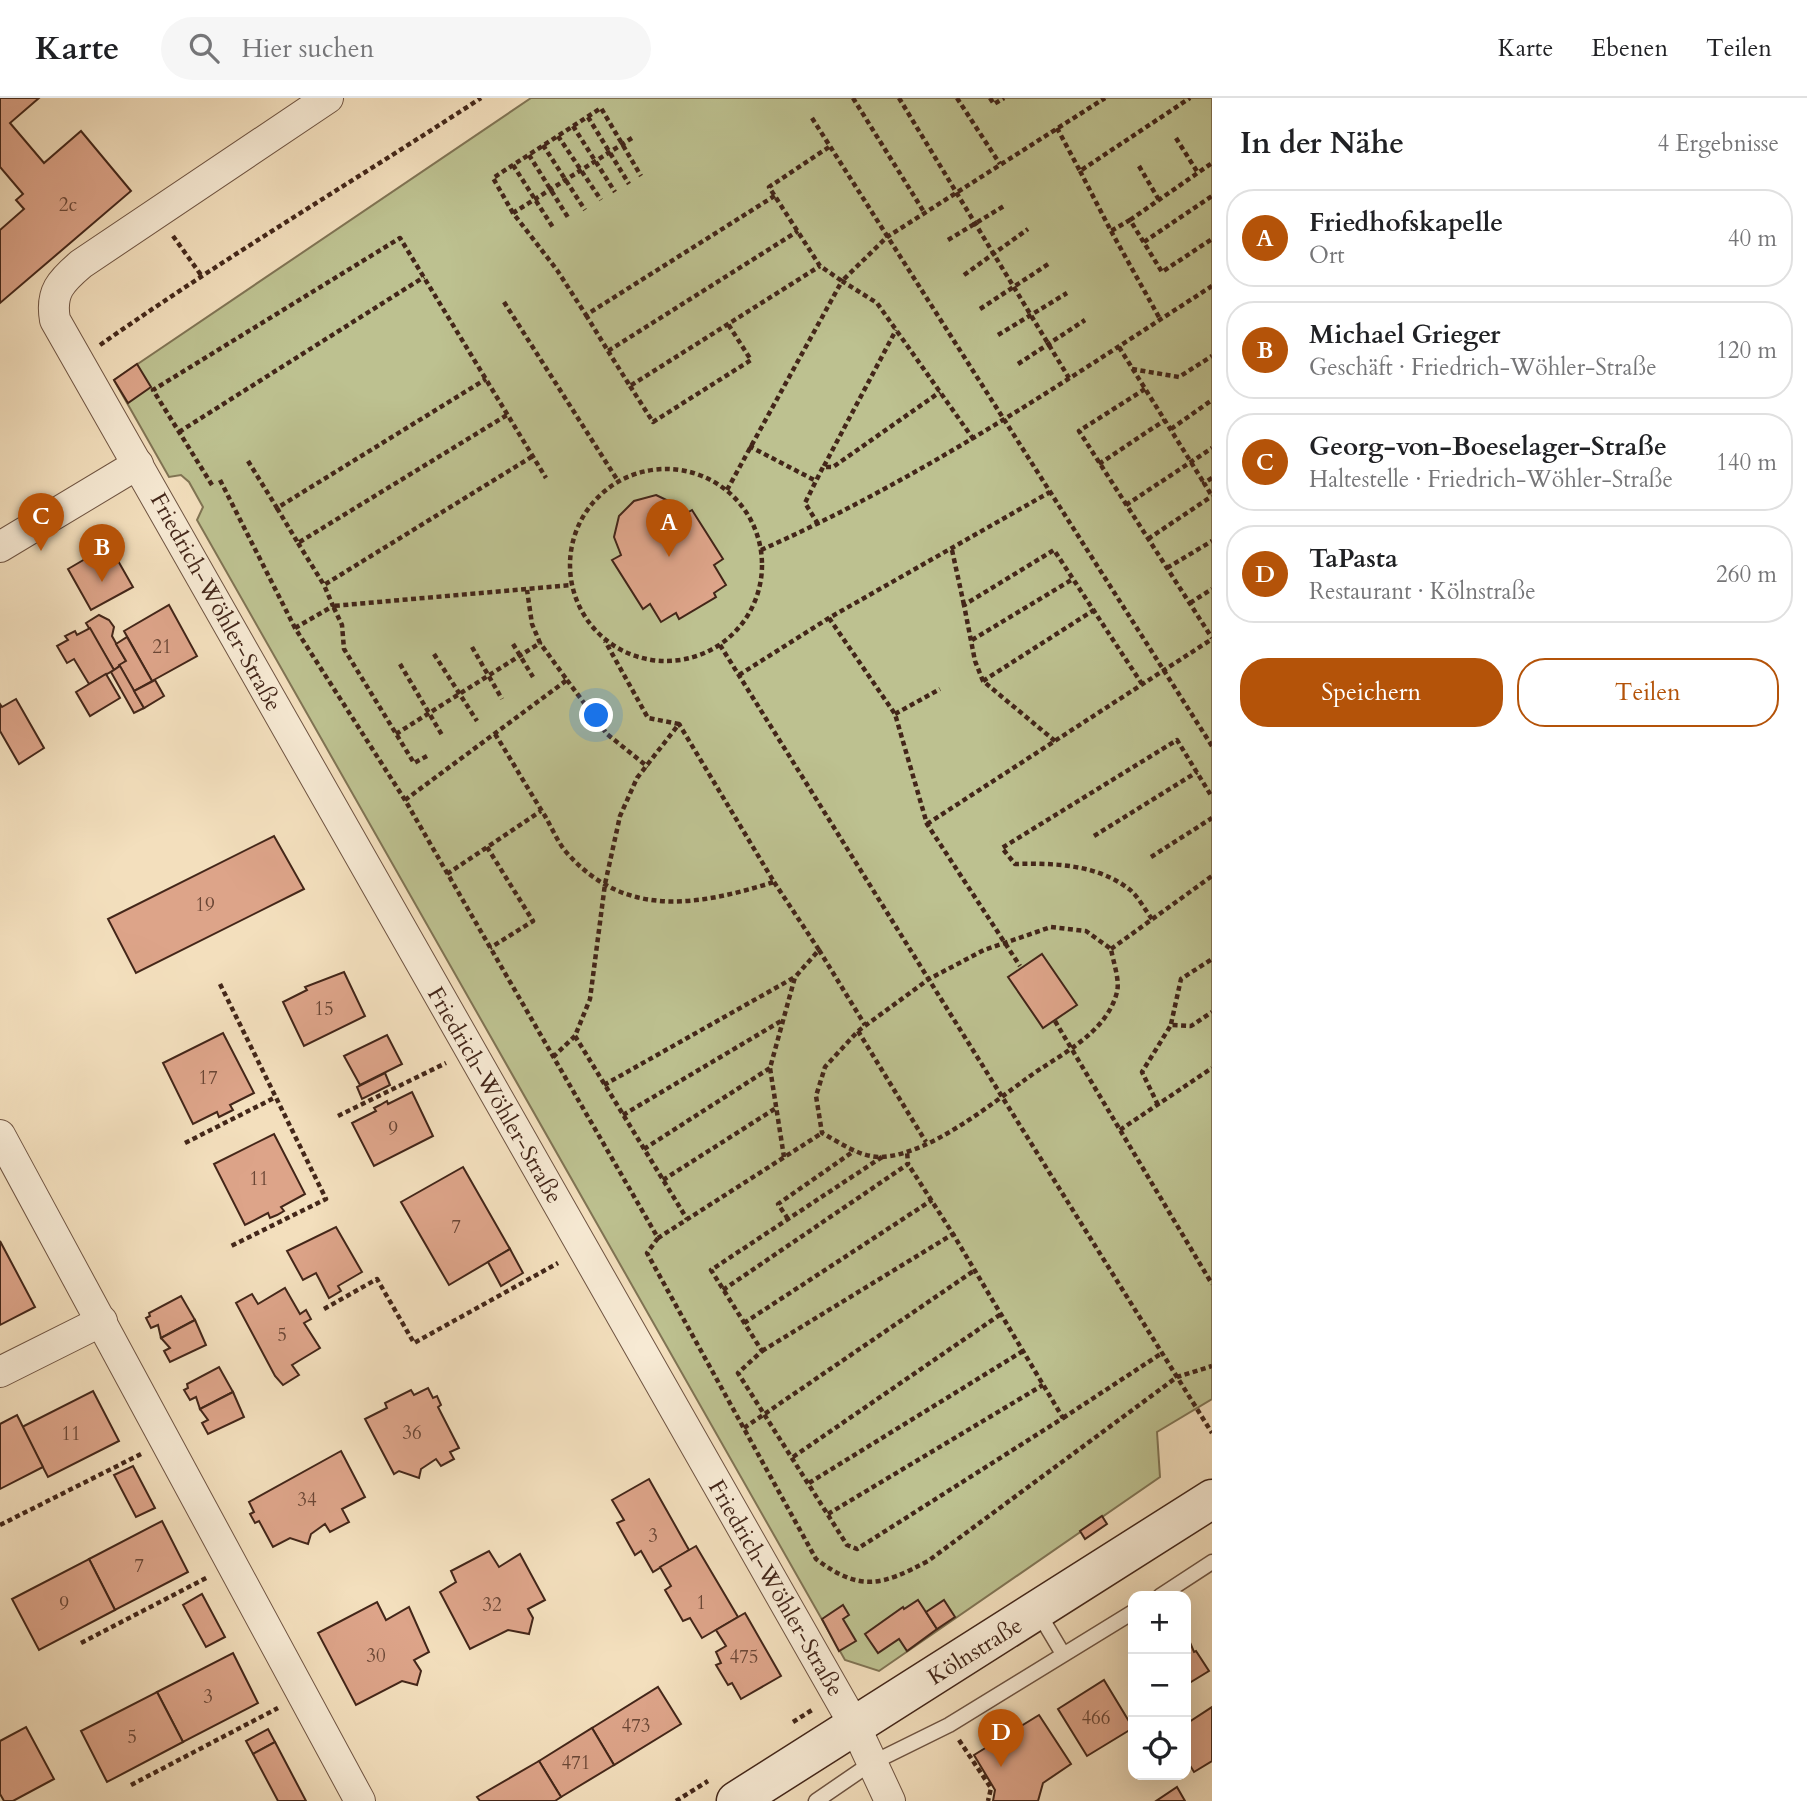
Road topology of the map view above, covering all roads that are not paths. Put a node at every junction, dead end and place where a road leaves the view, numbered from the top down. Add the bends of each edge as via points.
1 (328, 98) edge
2 (138, 464) junction
3 (0, 547) edge
4 (0, 1135) edge
5 (102, 1321) junction
6 (0, 1372) edge
7 (1212, 1499) edge
8 (1212, 1562) edge
9 (1168, 1591) edge
10 (1038, 1612) junction
11 (1128, 1615) edge
12 (1063, 1654) junction
13 (855, 1726) junction
14 (870, 1764) junction
15 (360, 1801) edge
16 (736, 1801) edge
17 (816, 1801) edge
18 (890, 1801) edge

1 - 2 street, Friedrich-Wöhler-Straße via 59,283 52,303 55,320
2 - 3 street
2 - 13 street, Friedrich-Wöhler-Straße
4 - 5 street
5 - 6 street
5 - 15 street
7 - 10 main road, Kölnstraße
8 - 9 lane
10 - 12 lane
10 - 13 main road, Kölnstraße
11 - 12 lane
12 - 14 lane via 949,1725
13 - 14 street, Friedrich-Wöhler-Straße
13 - 16 main road, Kölnstraße
14 - 17 lane
14 - 18 street, Friedrich-Wöhler-Straße

